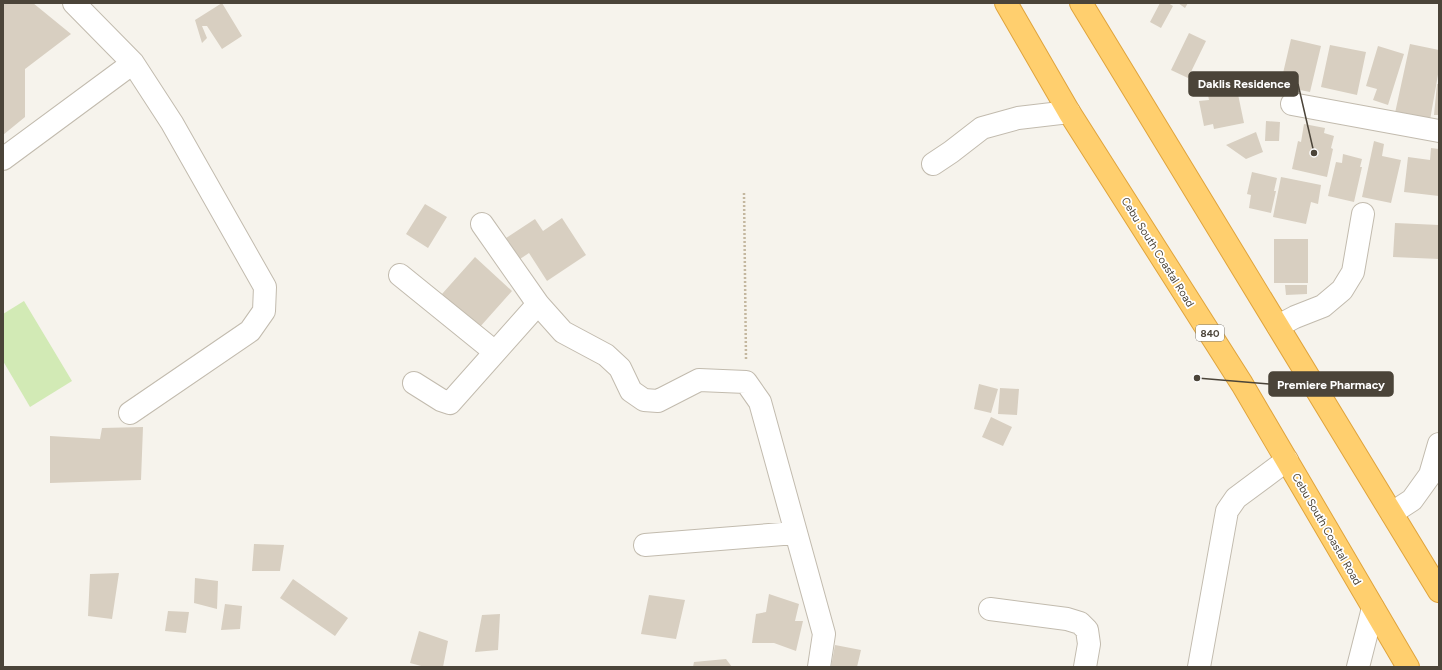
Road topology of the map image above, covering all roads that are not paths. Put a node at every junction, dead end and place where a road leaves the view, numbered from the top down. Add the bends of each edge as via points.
1 (1006, 3) edge
2 (1081, 3) edge
3 (80, 5) edge
4 (133, 63) junction
5 (1292, 104) dead end
6 (1069, 112) junction
7 (1439, 131) edge
8 (3, 159) edge
9 (932, 164) dead end
10 (1363, 214) dead end
11 (482, 224) dead end
12 (400, 275) dead end
13 (538, 304) junction
14 (1278, 326) junction
15 (495, 352) junction
16 (414, 383) dead end
17 (130, 413) dead end
18 (1439, 444) edge
19 (1287, 460) junction
20 (1392, 514) junction
21 (795, 533) junction
22 (645, 545) dead end
23 (1433, 569) edge
24 (1439, 591) edge
25 (1373, 608) junction
26 (990, 609) dead end
27 (819, 667) edge
28 (1085, 667) edge
29 (1199, 667) edge
30 (1358, 667) edge
31 (1408, 667) edge

1 - 6 highway, Cebu South Coastal Road / 840
2 - 14 highway
3 - 4 street
4 - 8 street
4 - 17 street via 172,124 265,287 264,311 250,331
5 - 7 street
6 - 9 street via 1018,118 982,128
6 - 19 highway, Cebu South Coastal Road / 840 via 1242,384
10 - 14 street via 1353,272 1342,290 1323,306
11 - 13 street
12 - 15 street
13 - 15 street
13 - 21 street via 563,332 606,355 620,368 631,391 644,400 658,401 699,380 746,382 760,402
14 - 20 highway
15 - 16 street via 450,403
18 - 20 street via 1430,475 1412,500
19 - 25 highway, Cebu South Coastal Road / 840
19 - 29 street via 1236,498 1227,511
20 - 23 highway
21 - 22 street
21 - 27 street via 824,634
23 - 24 highway
25 - 30 street
25 - 31 highway, Cebu South Coastal Road / 840
26 - 28 street via 1067,619 1080,624 1087,630 1089,644

